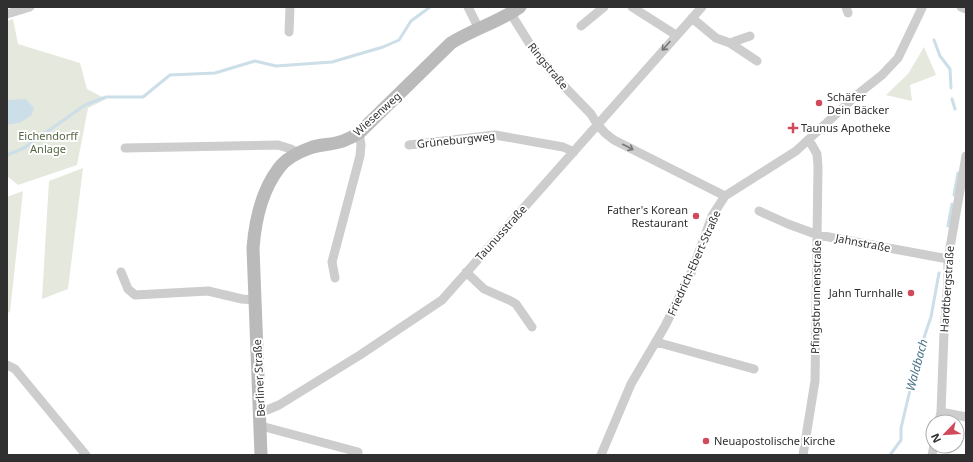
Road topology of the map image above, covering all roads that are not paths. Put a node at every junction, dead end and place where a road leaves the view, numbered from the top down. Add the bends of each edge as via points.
1 (30, 7) edge
2 (290, 7) edge
3 (468, 7) edge
4 (604, 7) edge
5 (632, 7) edge
6 (702, 7) edge
7 (925, 7) edge
8 (962, 7) edge
9 (966, 9) edge
10 (516, 10) edge
11 (7, 14) edge
12 (692, 18) junction
13 (581, 26) dead end
14 (479, 29) junction
15 (289, 32) dead end
16 (676, 35) junction
17 (750, 36) dead end
18 (730, 43) junction
19 (757, 61) dead end
20 (597, 124) junction
21 (359, 133) junction
22 (809, 140) junction
23 (409, 145) dead end
24 (125, 148) dead end
25 (574, 152) junction
26 (297, 153) junction
27 (966, 156) edge
28 (725, 196) junction
29 (962, 202) edge
30 (759, 211) dead end
31 (818, 235) junction
32 (948, 259) junction
33 (121, 272) dead end
34 (466, 272) junction
35 (335, 278) dead end
36 (255, 300) junction
37 (532, 327) dead end
38 (656, 342) junction
39 (7, 365) edge
40 (754, 369) dead end
41 (260, 410) junction
42 (940, 412) joint
43 (966, 417) edge
44 (261, 426) junction
45 (356, 454) edge
46 (86, 455) edge
47 (261, 455) edge
48 (601, 455) edge
49 (803, 455) edge

1 - 11 street
2 - 15 street
3 - 14 street
4 - 13 street
5 - 16 street
6 - 12 street, Taunusstraße
7 - 22 street, Friedrich-Ebert-Straße via 898,58
8 - 9 street
10 - 14 street, Wiesenweg
10 - 20 street, Ringstraße via 531,46
12 - 16 street, Taunusstraße
12 - 18 street via 716,38
14 - 21 street, Wiesenweg via 451,43
16 -> 20 street, Taunusstraße
17 - 18 street
18 - 19 street
20 - 25 street, Taunusstraße
20 -> 28 street, Ringstraße via 614,140
21 - 26 street, Wiesenweg via 343,141 312,147
21 - 35 street via 360,156 332,262
22 - 28 street, Friedrich-Ebert-Straße
22 - 31 street, Pfingstbrunnenstraße via 817,154
23 - 25 street, Grüneburgweg via 495,135 563,146
24 - 26 street via 278,145
25 - 34 street, Taunusstraße
26 - 36 street, Berliner Straße via 279,167 258,212 253,248
27 - 29 street, Hardtbergstraße
28 - 38 street, Friedrich-Ebert-Straße via 712,216 692,271
29 - 32 street, Hardtbergstraße
30 - 31 street, Jahnstraße
31 - 32 street, Jahnstraße
31 - 49 street, Pfingstbrunnenstraße via 815,381
32 - 42 street, Hardtbergstraße
33 - 36 street via 128,289 135,295 208,291
34 - 37 street via 484,289 516,304
34 - 41 street, Taunusstraße via 442,300 360,355 279,405
36 - 41 street, Berliner Straße
38 - 40 street
38 - 48 street, Friedrich-Ebert-Straße via 631,384
39 - 46 street via 15,369
41 - 44 street, Berliner Straße
42 - 43 street
44 - 45 street
44 - 47 street, Berliner Straße

